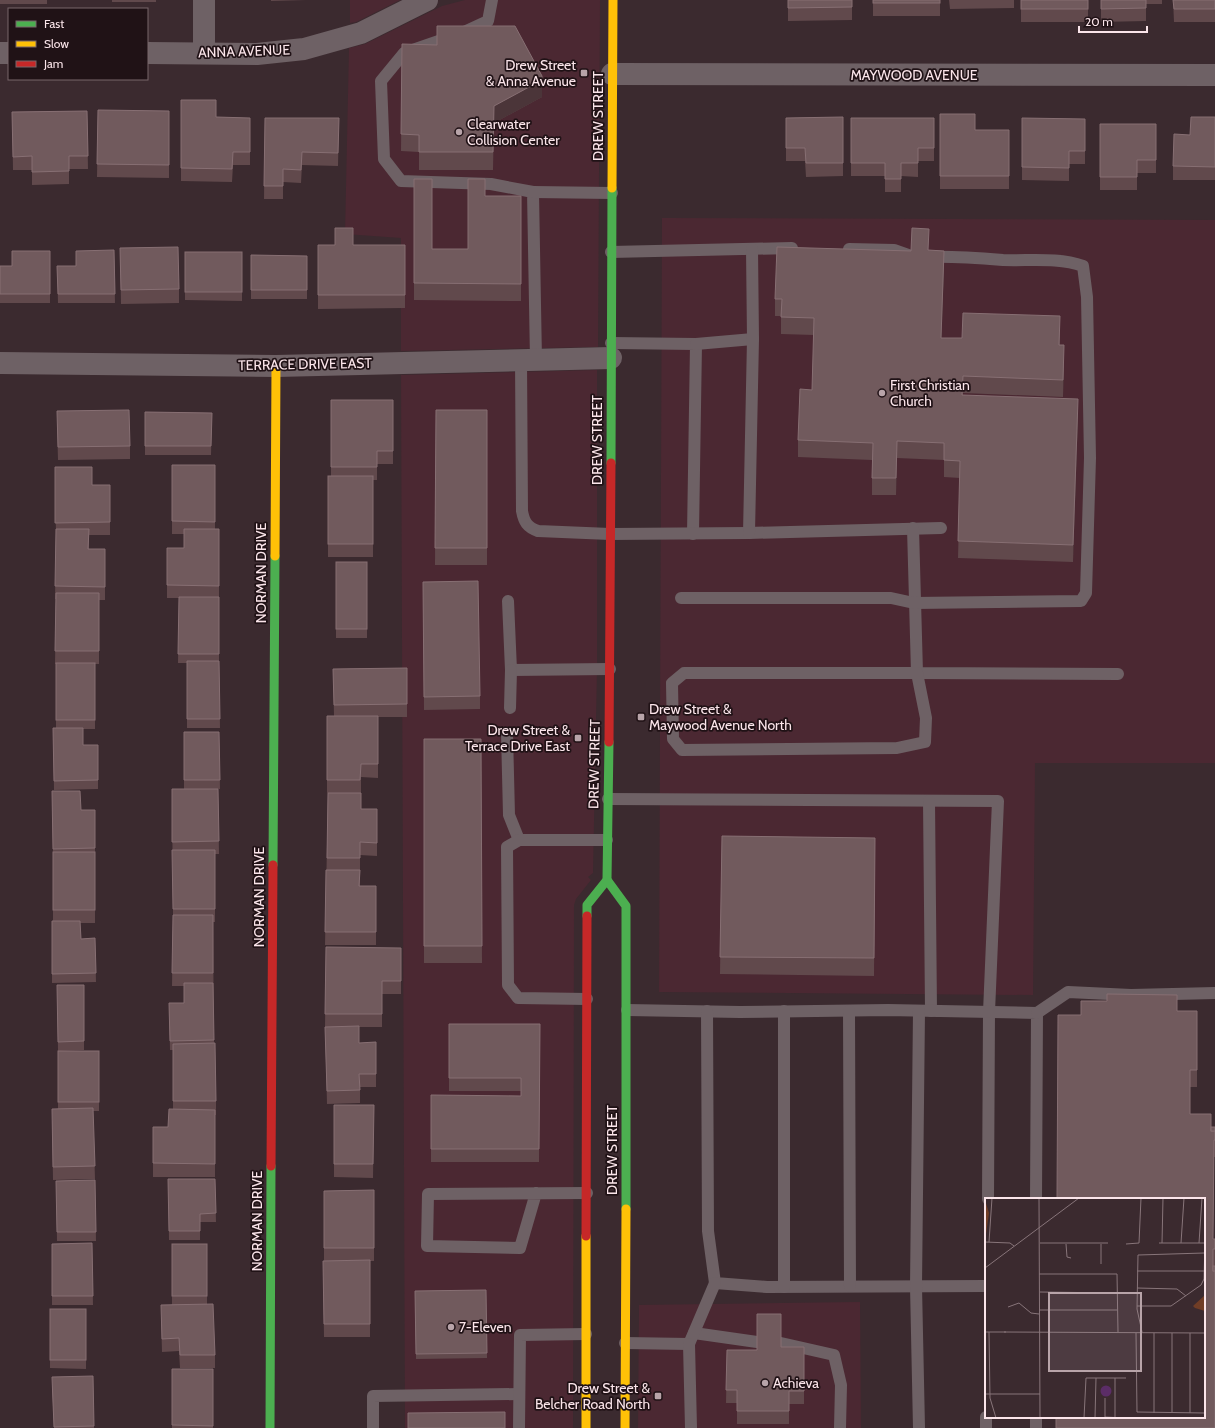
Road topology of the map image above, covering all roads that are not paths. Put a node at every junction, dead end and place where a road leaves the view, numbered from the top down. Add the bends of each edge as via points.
1 (204, 0) edge
2 (427, 0) edge
3 (492, 0) edge
4 (613, 0) edge
5 (398, 6) edge
6 (148, 53) edge
7 (204, 53) junction
8 (612, 74) junction
9 (1215, 75) edge
10 (533, 192) junction
11 (612, 193) junction
12 (752, 249) junction
13 (804, 249) edge
14 (834, 249) edge
15 (612, 252) junction
16 (912, 256) edge
17 (928, 257) edge
18 (753, 339) junction
19 (696, 344) junction
20 (611, 351) junction
21 (528, 360) junction
22 (0, 364) edge
23 (276, 366) junction
24 (913, 528) junction
25 (941, 528) dead end
26 (749, 533) junction
27 (610, 534) junction
28 (693, 534) junction
29 (680, 598) dead end
30 (508, 601) dead end
31 (914, 603) junction
32 (610, 669) junction
33 (511, 670) junction
34 (917, 673) junction
35 (1118, 674) dead end
36 (510, 708) dead end
37 (507, 733) dead end
38 (608, 799) junction
39 (929, 801) junction
40 (519, 840) junction
41 (607, 840) junction
42 (607, 880) junction
43 (1215, 993) edge
44 (587, 999) junction
45 (627, 1010) junction
46 (707, 1011) junction
47 (784, 1011) junction
48 (849, 1011) junction
49 (925, 1011) junction
50 (989, 1012) junction
51 (1037, 1013) junction
52 (536, 1193) junction
53 (587, 1193) junction
54 (988, 1198) edge
55 (1036, 1198) edge
56 (715, 1283) junction
57 (850, 1286) junction
58 (916, 1286) junction
59 (985, 1286) edge
60 (784, 1287) junction
61 (586, 1334) junction
62 (691, 1338) junction
63 (758, 1342) edge
64 (625, 1343) junction
65 (781, 1343) edge
66 (519, 1394) junction
67 (270, 1428) edge
68 (373, 1428) edge
69 (519, 1428) edge
70 (586, 1428) edge
71 (625, 1428) edge
72 (692, 1428) edge
73 (840, 1428) edge
74 (919, 1428) edge

1 - 7 street
2 - 5 street, ANNA AVENUE
3 - 10 lane via 488,21 404,53 381,81 384,160 400,181 492,184
4 - 8 main road, DREW STREET
5 - 7 street, ANNA AVENUE via 361,32 304,49 257,54
6 - 7 street, ANNA AVENUE
8 - 9 street, MAYWOOD AVENUE
8 - 11 main road, DREW STREET
10 - 11 lane
10 - 21 lane
11 - 15 main road, DREW STREET
12 - 13 lane
12 - 15 lane
12 - 18 lane
14 - 16 lane via 894,250
15 - 20 main road, DREW STREET
17 - 31 lane via 1070,261 1083,266 1087,297 1090,458 1086,593 1081,601
18 - 19 lane
18 - 26 lane
19 - 20 lane
19 - 28 lane
20 - 21 street, TERRACE DRIVE EAST
20 - 27 main road, DREW STREET
21 - 23 street, TERRACE DRIVE EAST
21 - 27 lane via 522,511 527,525 538,531
22 - 23 street, TERRACE DRIVE EAST
23 - 67 main road, NORMAN DRIVE
24 - 25 lane
24 - 26 lane
24 - 31 lane
26 - 28 lane
27 - 28 lane
27 - 32 main road, DREW STREET
29 - 31 lane via 891,598
30 - 33 lane
31 - 34 lane
32 - 33 lane
32 - 38 main road, DREW STREET
33 - 36 lane
34 - 34 lane via 926,718 925,742 897,748 682,750 673,739 672,683 684,673
34 - 35 lane
37 - 40 lane via 509,815
38 - 39 lane
38 - 41 main road, DREW STREET
39 - 49 lane
39 - 50 lane via 998,801
40 - 41 lane
40 - 44 lane via 507,847 508,985 518,998
41 - 42 main road, DREW STREET
42 - 44 main road, DREW STREET via 587,905
42 - 45 main road, DREW STREET via 626,906
43 - 51 lane via 1131,995 1068,992
44 - 53 main road, DREW STREET
45 - 46 lane
45 - 64 main road, DREW STREET
46 - 47 lane
46 - 56 lane via 708,1231
47 - 48 lane
47 - 60 lane
48 - 49 lane
48 - 57 lane
49 - 50 lane
49 - 58 lane
50 - 51 lane
50 - 54 lane
51 - 55 lane
52 - 52 lane via 428,1194 427,1246 520,1248
52 - 53 lane
53 - 61 main road, DREW STREET
56 - 60 lane
56 - 62 lane
57 - 58 lane
57 - 60 lane
58 - 59 lane
58 - 74 lane
61 - 66 lane via 520,1335
61 - 70 main road, DREW STREET
62 - 63 lane
62 - 64 lane
62 - 72 lane
64 - 71 main road, DREW STREET
65 - 73 lane via 834,1355 841,1385
66 - 68 lane via 373,1396
66 - 69 lane

